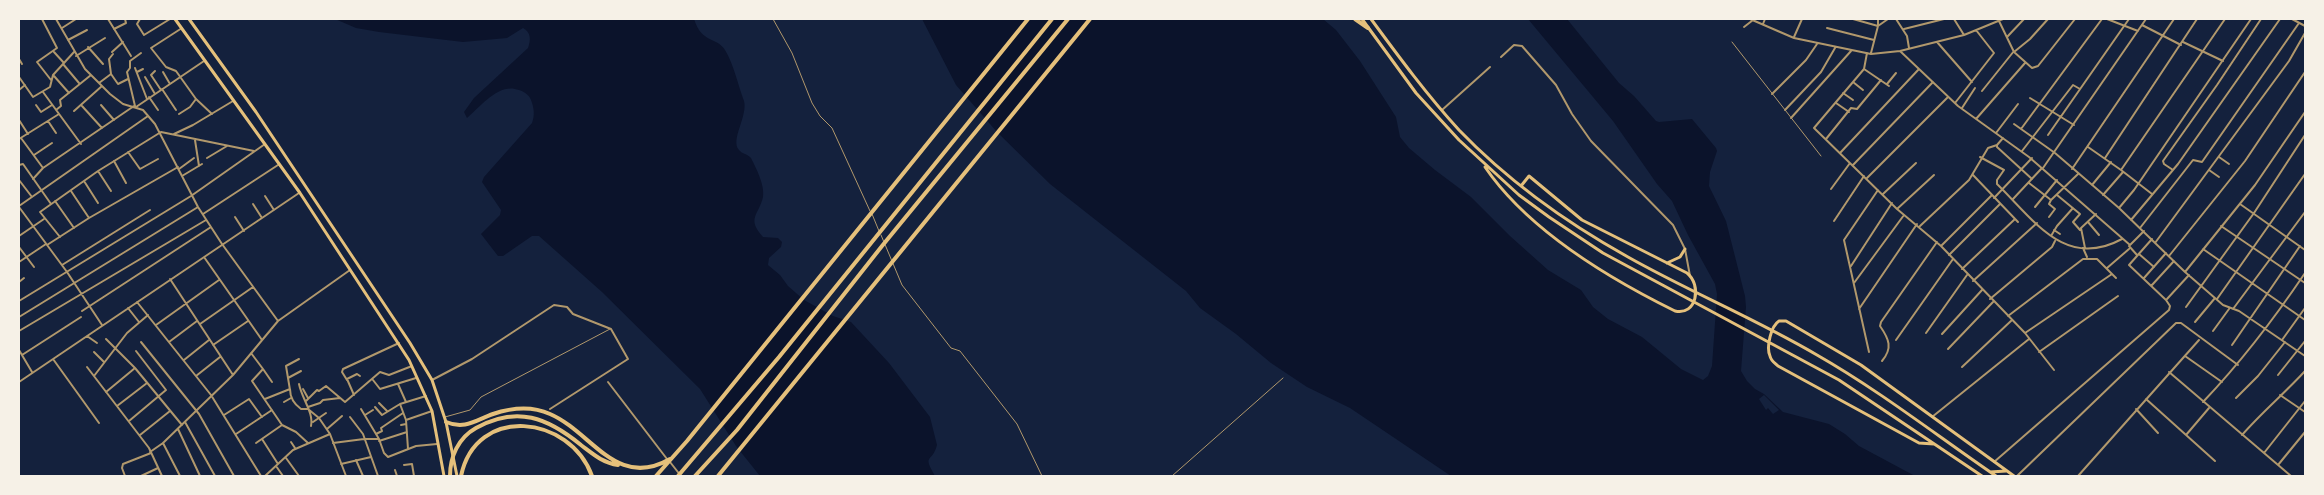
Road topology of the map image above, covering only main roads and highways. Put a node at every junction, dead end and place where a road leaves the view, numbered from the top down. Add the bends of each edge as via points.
1 (175, 19) edge
2 (189, 19) edge
3 (1028, 19) edge
4 (1052, 19) edge
5 (1068, 19) edge
6 (1090, 19) edge
7 (1355, 19) edge
8 (1362, 19) edge
9 (1371, 19) edge
10 (1368, 28) junction
11 (1481, 162) junction
12 (1521, 186) junction
13 (1685, 249) road end
14 (1666, 263) junction
15 (445, 420) junction
16 (1935, 444) junction
17 (675, 455) junction
18 (622, 465) junction
19 (2007, 471) junction
20 (1990, 472) junction
21 (444, 476) edge
22 (450, 476) edge
23 (457, 476) edge
24 (460, 476) edge
25 (592, 476) edge
26 (656, 476) edge
27 (679, 476) edge
28 (695, 476) edge
29 (718, 476) edge
30 (1982, 476) edge
31 (1996, 476) edge
32 (2016, 476) edge

1 - 21 main road via 300,193 412,366 432,411
2 - 15 main road via 394,318 432,380
3 - 17 highway
4 - 27 highway
5 - 28 highway via 737,430
6 - 29 highway
7 - 10 highway
8 - 10 main road
9 - 12 main road via 1442,110 1482,153
10 - 11 main road via 1416,93
11 - 14 main road via 1514,203 1573,250 1675,312 1684,312 1692,306 1697,289 1690,276
11 - 16 main road via 1549,217 1603,252 1839,380
12 - 14 main road via 1529,176 1582,220
12 - 20 main road via 1626,256 1818,355
13 - 14 main road via 1676,260
15 - 18 highway via 460,426 503,411 526,409 550,414
15 - 23 main road
16 - 19 main road via 1919,443 1778,366 1768,350 1773,326 1779,321 1786,321 1861,365
16 - 30 main road
17 - 18 highway via 662,464 646,468
17 - 26 highway
18 - 22 highway via 602,460 552,424 514,416 482,425 466,435 452,457
19 - 20 main road
19 - 32 main road
20 - 31 main road
24 - 25 highway via 467,457 478,442 515,425 538,427 569,445 584,460

